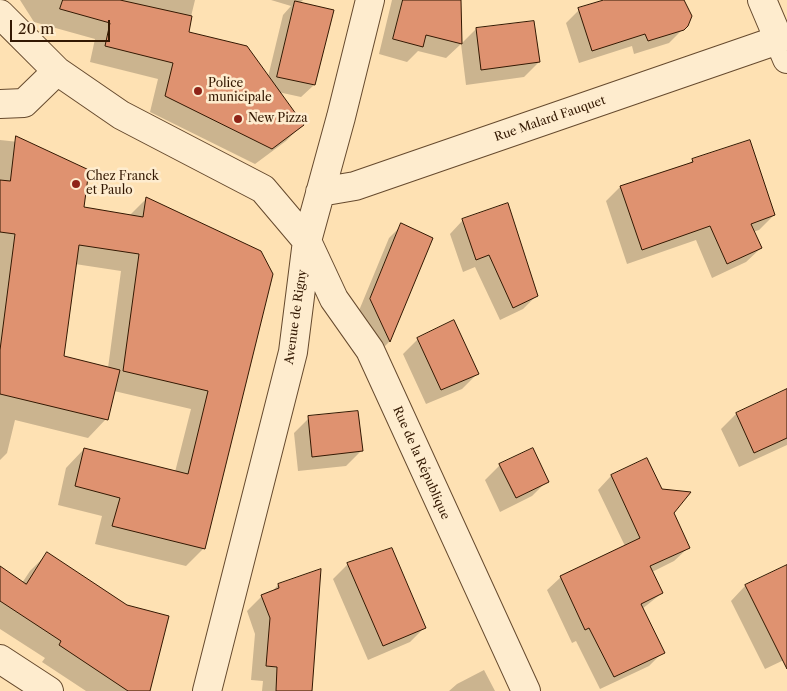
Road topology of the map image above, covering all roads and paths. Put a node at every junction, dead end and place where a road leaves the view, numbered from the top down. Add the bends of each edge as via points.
1 (370, 0) edge
2 (762, 0) edge
3 (0, 14) edge
4 (783, 50) edge
5 (57, 70) junction
6 (0, 104) edge
7 (320, 192) junction
8 (307, 241) junction
9 (0, 659) edge
10 (49, 691) edge
11 (207, 691) edge
12 (526, 691) edge

1 - 7 street, Avenue de Rigny
2 - 4 street
3 - 5 street, Rue de la République
4 - 7 street, Rue Malard Fauquet via 356,186
5 - 6 street via 24,103
5 - 8 street, Rue de la République via 121,115 264,188
7 - 8 street, Avenue de Rigny
8 - 11 street, Avenue de Rigny via 293,352
8 - 12 street, Rue de la République via 334,298 370,350
9 - 10 street

